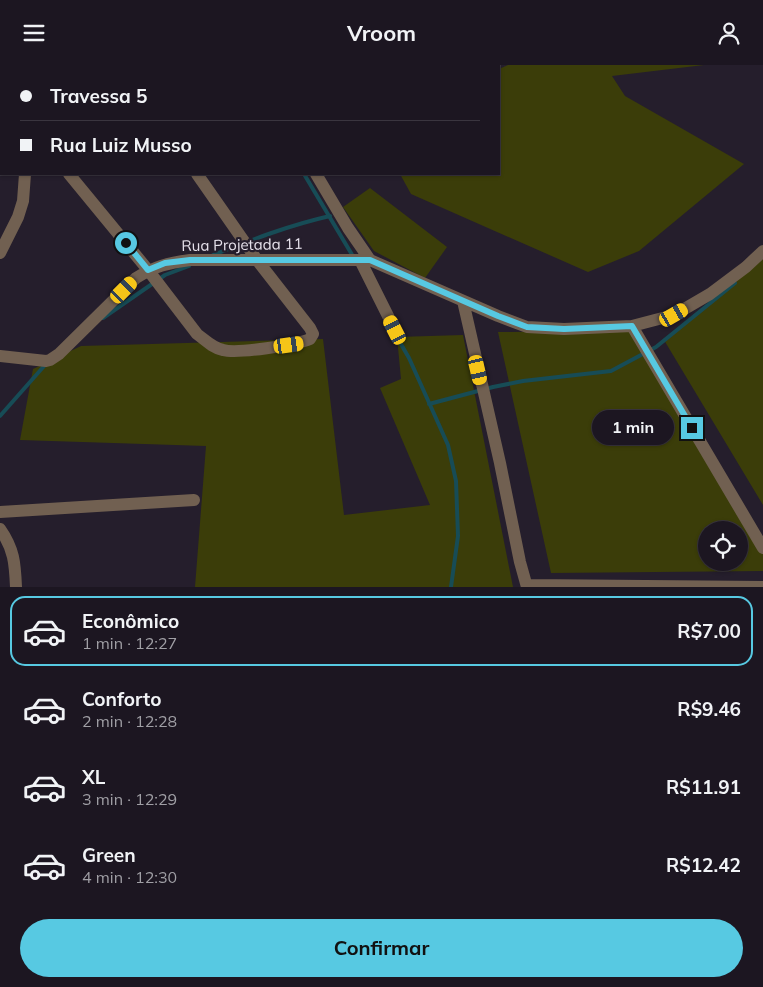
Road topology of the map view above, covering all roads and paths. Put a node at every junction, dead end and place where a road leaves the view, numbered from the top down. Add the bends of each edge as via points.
1 (26, 175) edge
2 (70, 175) edge
3 (198, 175) edge
4 (317, 175) edge
5 (763, 251) edge
6 (0, 253) edge
7 (257, 259) junction
8 (365, 260) junction
9 (148, 270) junction
10 (463, 301) junction
11 (632, 326) junction
12 (395, 330) dead end
13 (0, 357) edge
14 (194, 500) dead end
15 (0, 512) edge
16 (0, 529) edge
17 (763, 548) edge
18 (527, 586) edge
19 (16, 587) edge
20 (763, 587) edge

1 - 6 street via 18,217
2 - 9 street
3 - 7 street
4 - 8 street
5 - 11 street via 703,298 674,315
7 - 8 street, Rua Projetada 11
7 - 9 street, Rua Projetada 11 via 190,260 165,263
7 - 9 street via 310,328 313,334 310,339 300,344 230,352 218,349 197,334
8 - 10 street
8 - 12 street
9 - 13 street, Rua Projetada 11 via 50,360
10 - 11 street via 527,327
10 - 18 street
11 - 17 street
14 - 15 street
16 - 19 street via 13,551
18 - 20 street

